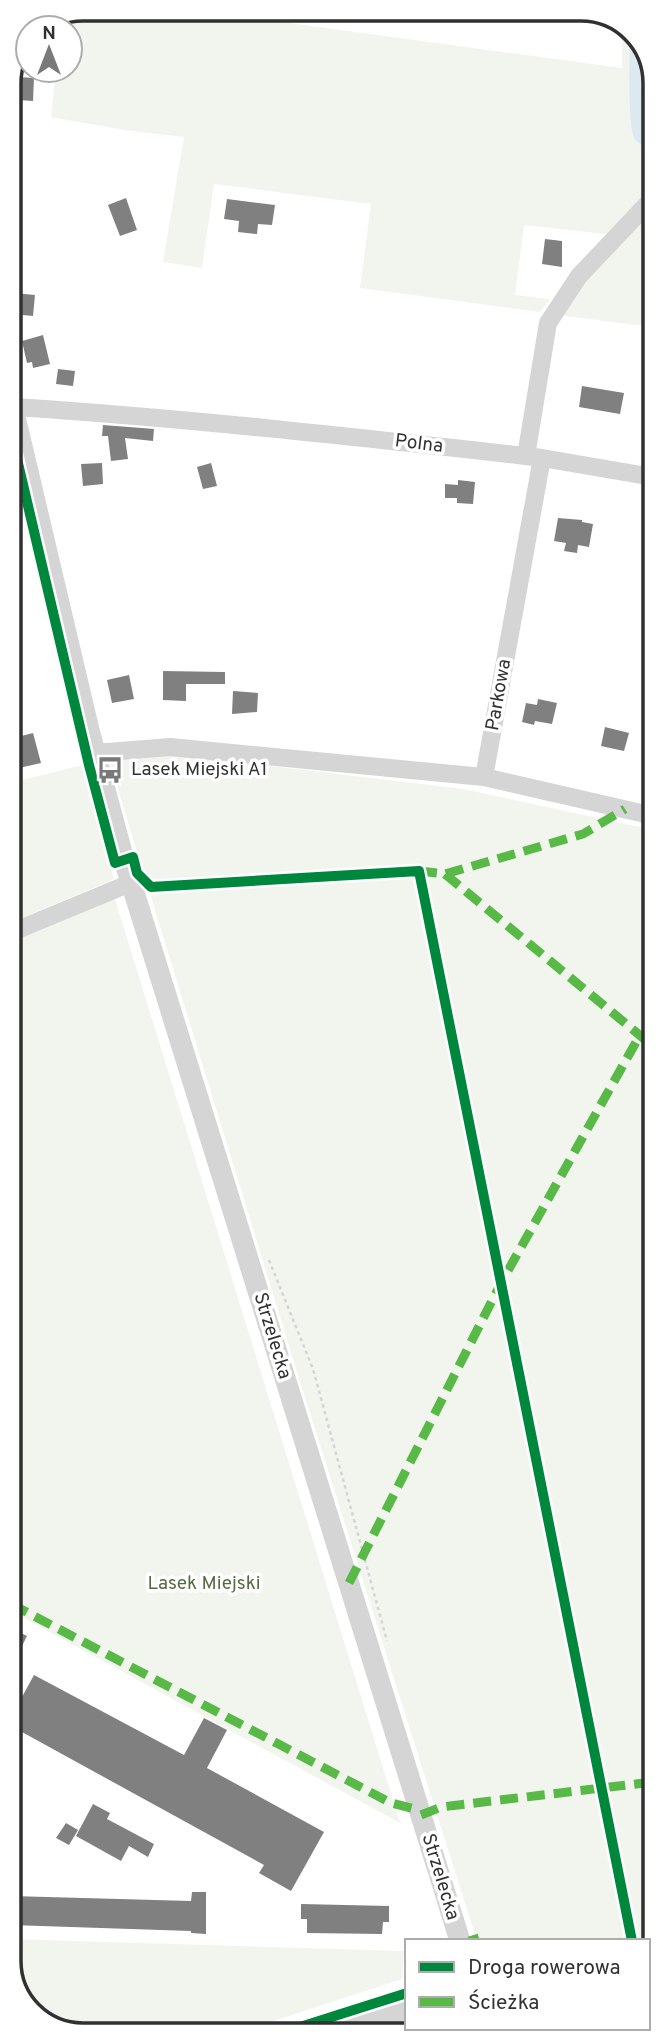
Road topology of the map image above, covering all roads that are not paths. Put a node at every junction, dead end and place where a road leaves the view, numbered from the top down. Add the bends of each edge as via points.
1 (643, 209) edge
2 (21, 400) edge
3 (21, 441) edge
4 (534, 457) junction
5 (643, 475) edge
6 (95, 753) junction
7 (484, 777) junction
8 (643, 813) edge
9 (133, 882) junction
10 (21, 928) edge
11 (459, 1939) edge
12 (405, 2010) edge
13 (386, 2023) edge

1 - 4 street via 579,276 548,323
2 - 4 street, Polna
3 - 6 street, Strzelecka
4 - 5 street, Polna
4 - 7 street, Parkowa
6 - 7 street via 170,747
6 - 9 street, Strzelecka
7 - 8 street
9 - 10 street
9 - 11 street, Strzelecka
12 - 13 street

